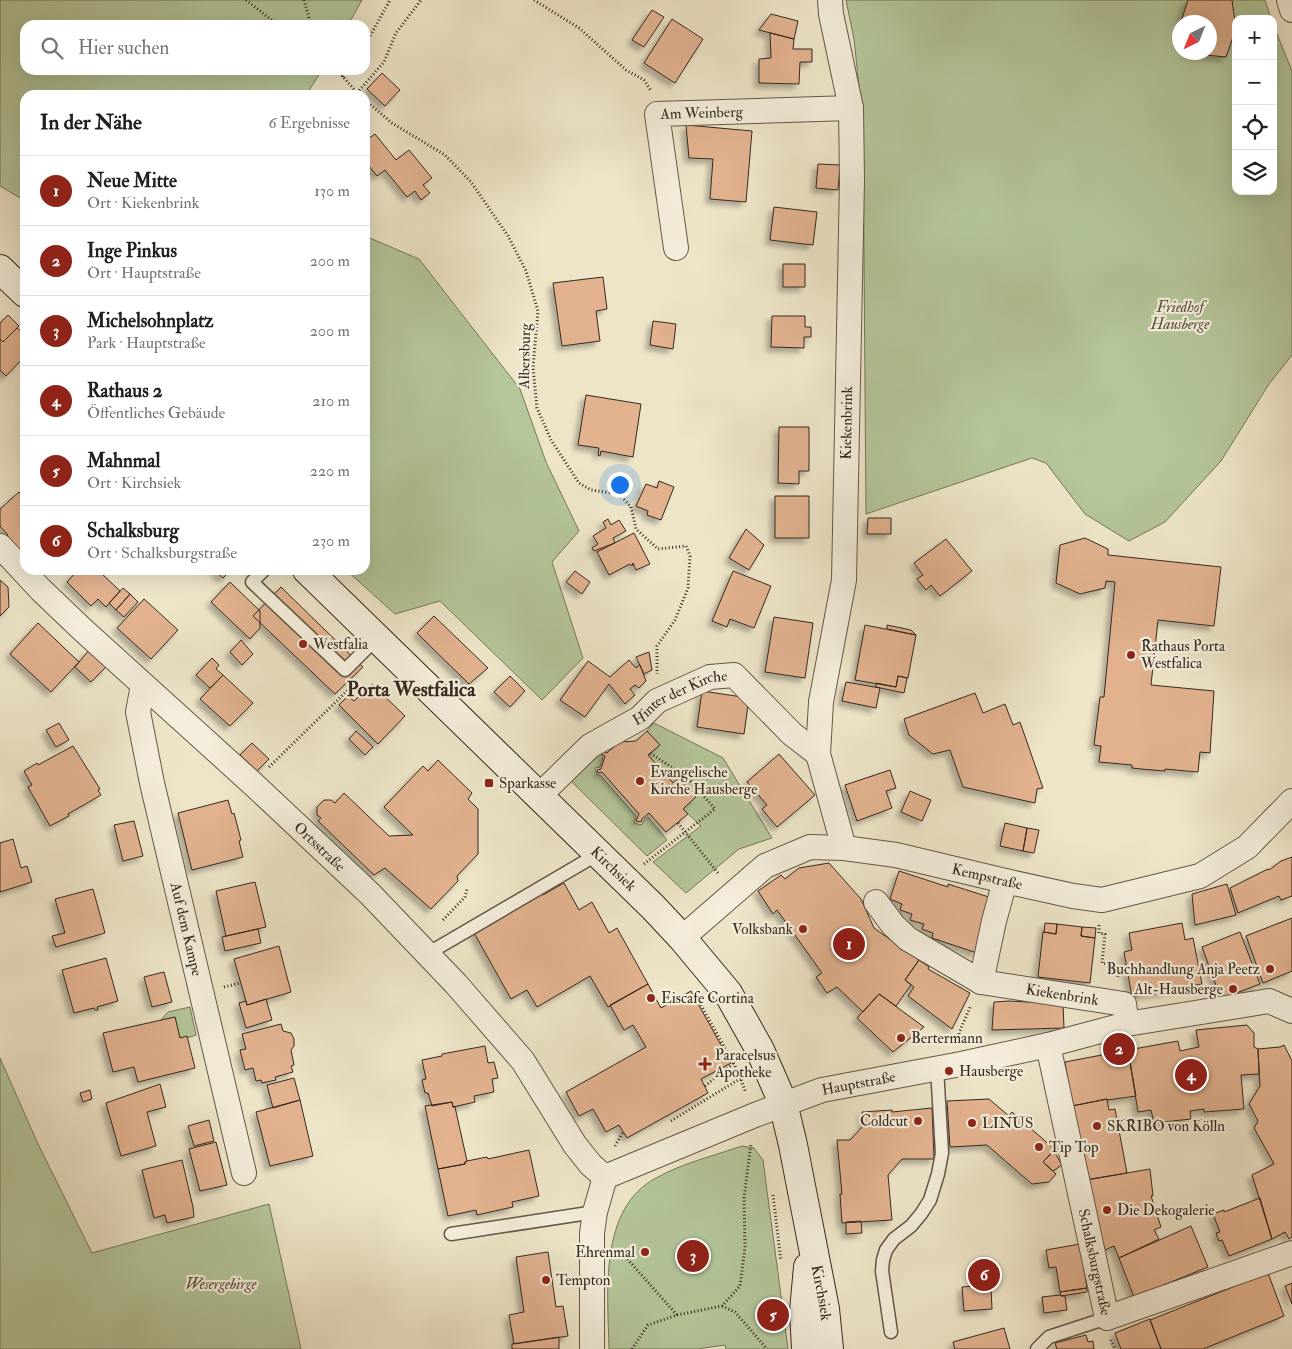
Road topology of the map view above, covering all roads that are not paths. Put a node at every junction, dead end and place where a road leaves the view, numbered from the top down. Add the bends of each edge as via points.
1 (1288, 0) edge
2 (826, 5) edge
3 (1292, 10) edge
4 (851, 108) junction
5 (676, 248) dead end
6 (0, 269) edge
7 (20, 288) edge
8 (0, 546) edge
9 (20, 567) edge
10 (27, 575) edge
11 (259, 575) edge
12 (311, 575) edge
13 (377, 638) junction
14 (143, 685) junction
15 (818, 754) junction
16 (538, 796) junction
17 (1292, 801) edge
18 (844, 848) junction
19 (598, 854) junction
20 (1005, 881) junction
21 (876, 902) dead end
22 (682, 938) junction
23 (427, 954) junction
24 (981, 982) junction
25 (1292, 1011) edge
26 (1126, 1014) junction
27 (1048, 1045) junction
28 (937, 1068) junction
29 (784, 1103) junction
30 (244, 1173) dead end
31 (605, 1177) junction
32 (594, 1222) junction
33 (451, 1234) dead end
34 (810, 1236) junction
35 (1292, 1252) edge
36 (1107, 1318) junction
37 (891, 1332) dead end
38 (592, 1349) edge
39 (806, 1349) edge
40 (829, 1349) edge
41 (1037, 1349) edge

1 - 3 street
2 - 4 street, Kiekenbrink
4 - 5 street, Am Weinberg via 657,114
4 - 15 street, Kiekenbrink via 844,580 821,702
6 - 7 main road
8 - 9 street, Ortsstraße
10 - 14 street, Ortsstraße
11 - 13 lane via 252,582 345,670
12 - 13 main road, Kirchsiek
13 - 16 main road, Kirchsiek
14 - 23 street, Ortsstraße via 370,894
14 - 30 street, Auf dem Kampe via 138,712 149,766
15 - 16 street, Hinter der Kirche via 792,734 734,675 710,677 657,701 640,718 590,746
15 - 18 street, Kiekenbrink
16 - 19 main road, Kirchsiek
17 - 20 street, Kempstraße via 1247,847 1200,876 1102,900
18 - 20 street, Kempstraße via 896,855
18 - 22 street, Kempstraße via 810,848 765,866
19 - 22 main road, Kirchsiek
19 - 23 lane
20 - 24 street
21 - 24 street, Kiekenbrink via 908,939
22 - 29 main road, Kirchsiek via 728,993 760,1050
23 - 31 street, Ortsstraße via 523,1062 575,1145
24 - 26 street, Kiekenbrink
25 - 26 street, Hauptstraße via 1269,1002
26 - 27 street, Hauptstraße
27 - 28 street, Hauptstraße
27 - 36 street, Schalksburgstraße
28 - 29 street, Hauptstraße via 822,1090
28 - 37 lane via 942,1153 938,1174 922,1214 894,1239 883,1260
29 - 31 street, Hauptstraße
29 - 34 main road, Kirchsiek
31 - 32 street
32 - 33 lane
32 - 38 street
34 - 39 main road, Kirchsiek via 804,1311
34 - 40 main road, Kirchsiek via 825,1309
35 - 36 street, Schalksburgstraße
36 - 41 lane via 1049,1337

